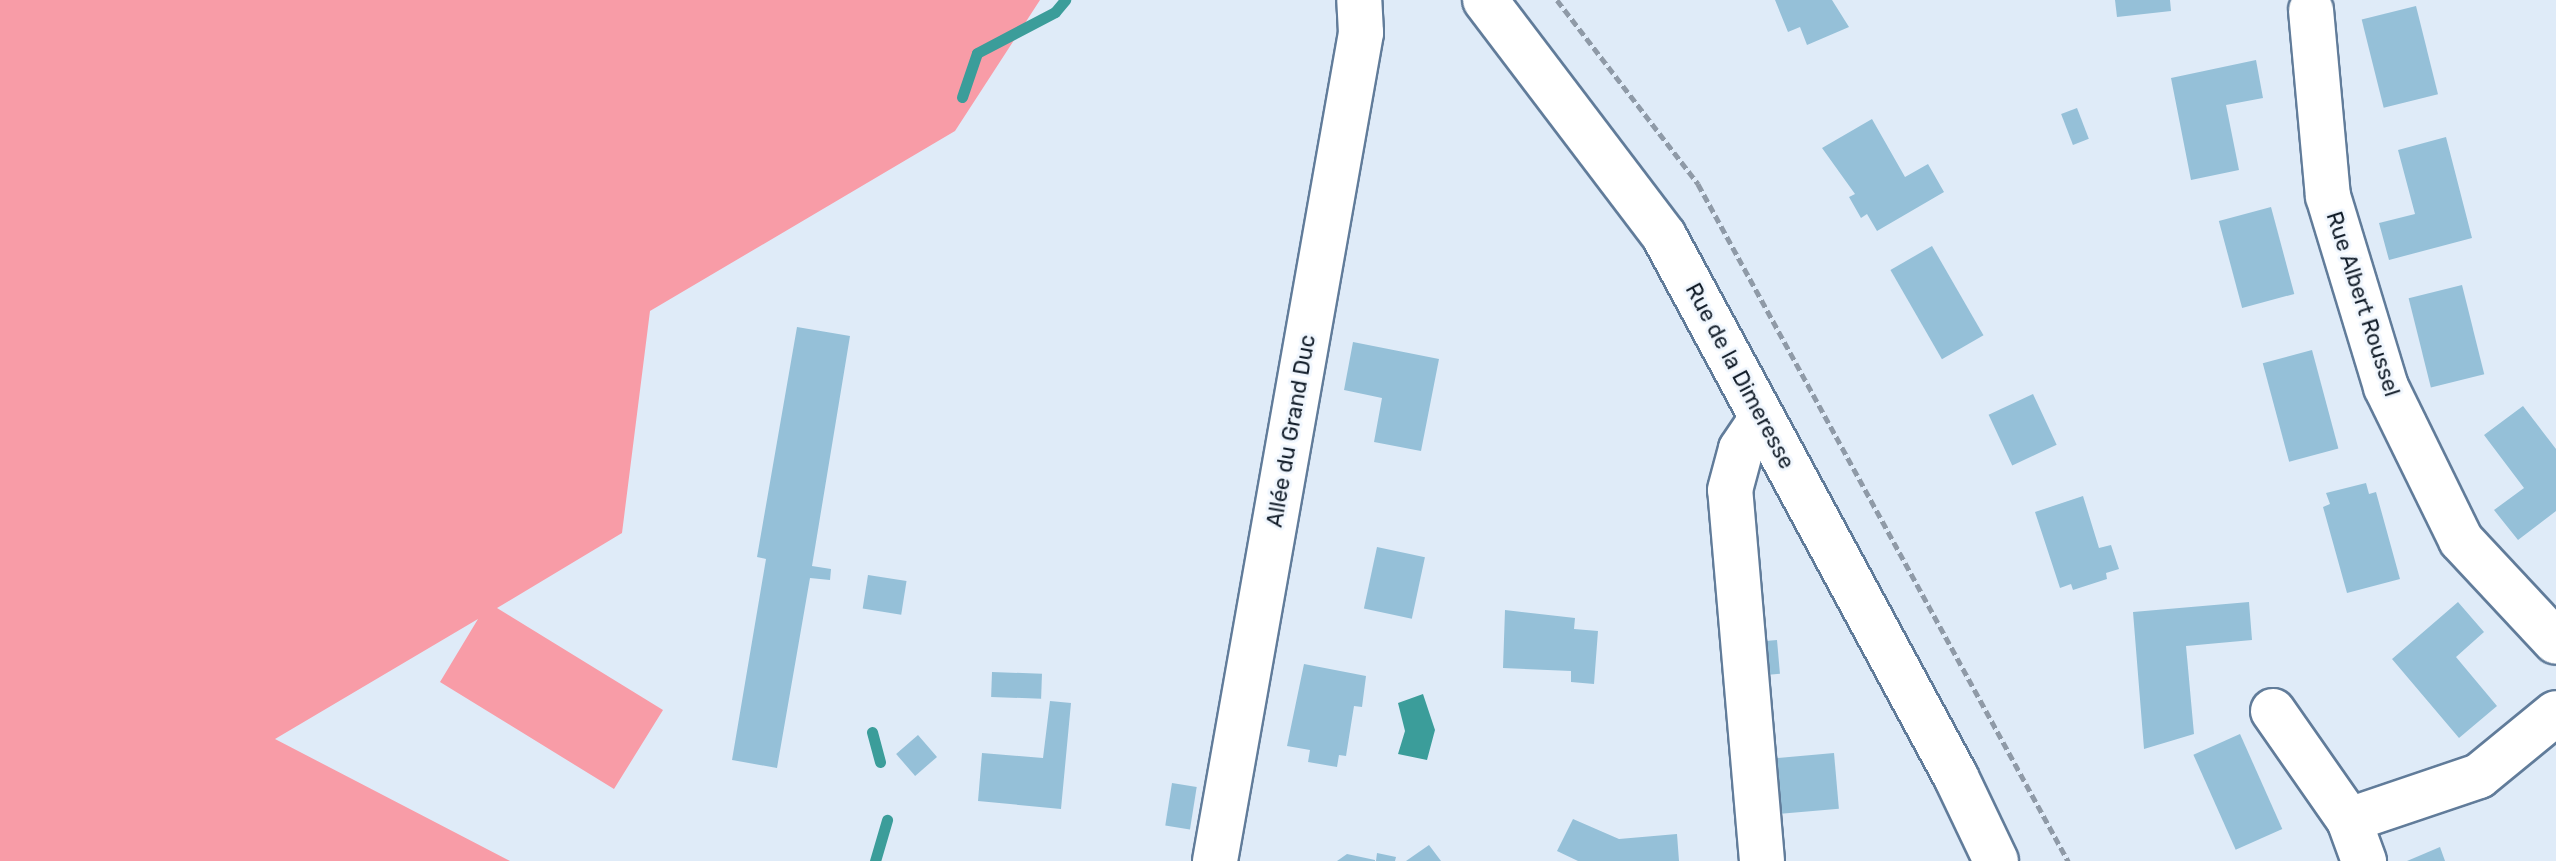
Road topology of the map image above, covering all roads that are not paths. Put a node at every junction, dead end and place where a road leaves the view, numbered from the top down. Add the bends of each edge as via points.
1 (1359, 0) edge
2 (1485, 0) edge
3 (2311, 10) dead end
4 (1762, 418) junction
5 (2556, 642) edge
6 (2273, 711) dead end
7 (2556, 713) edge
8 (1956, 777) junction
9 (2349, 820) junction
10 (1215, 861) edge
11 (1762, 861) edge
12 (1996, 861) edge
13 (2013, 861) edge
14 (2364, 861) edge

1 - 10 street, Allée du Grand Duc via 1361,33
2 - 4 street, Rue de la Dimeresse via 1664,236
3 - 5 street, Rue Albert Roussel via 2328,196 2386,387 2461,540
4 - 8 street, Rue de la Dimeresse
4 - 11 street via 1741,449 1730,490
6 - 9 street
7 - 9 street via 2479,776
8 - 12 street, Rue de la Dimeresse
8 - 13 street, Rue de la Dimeresse
9 - 14 street

